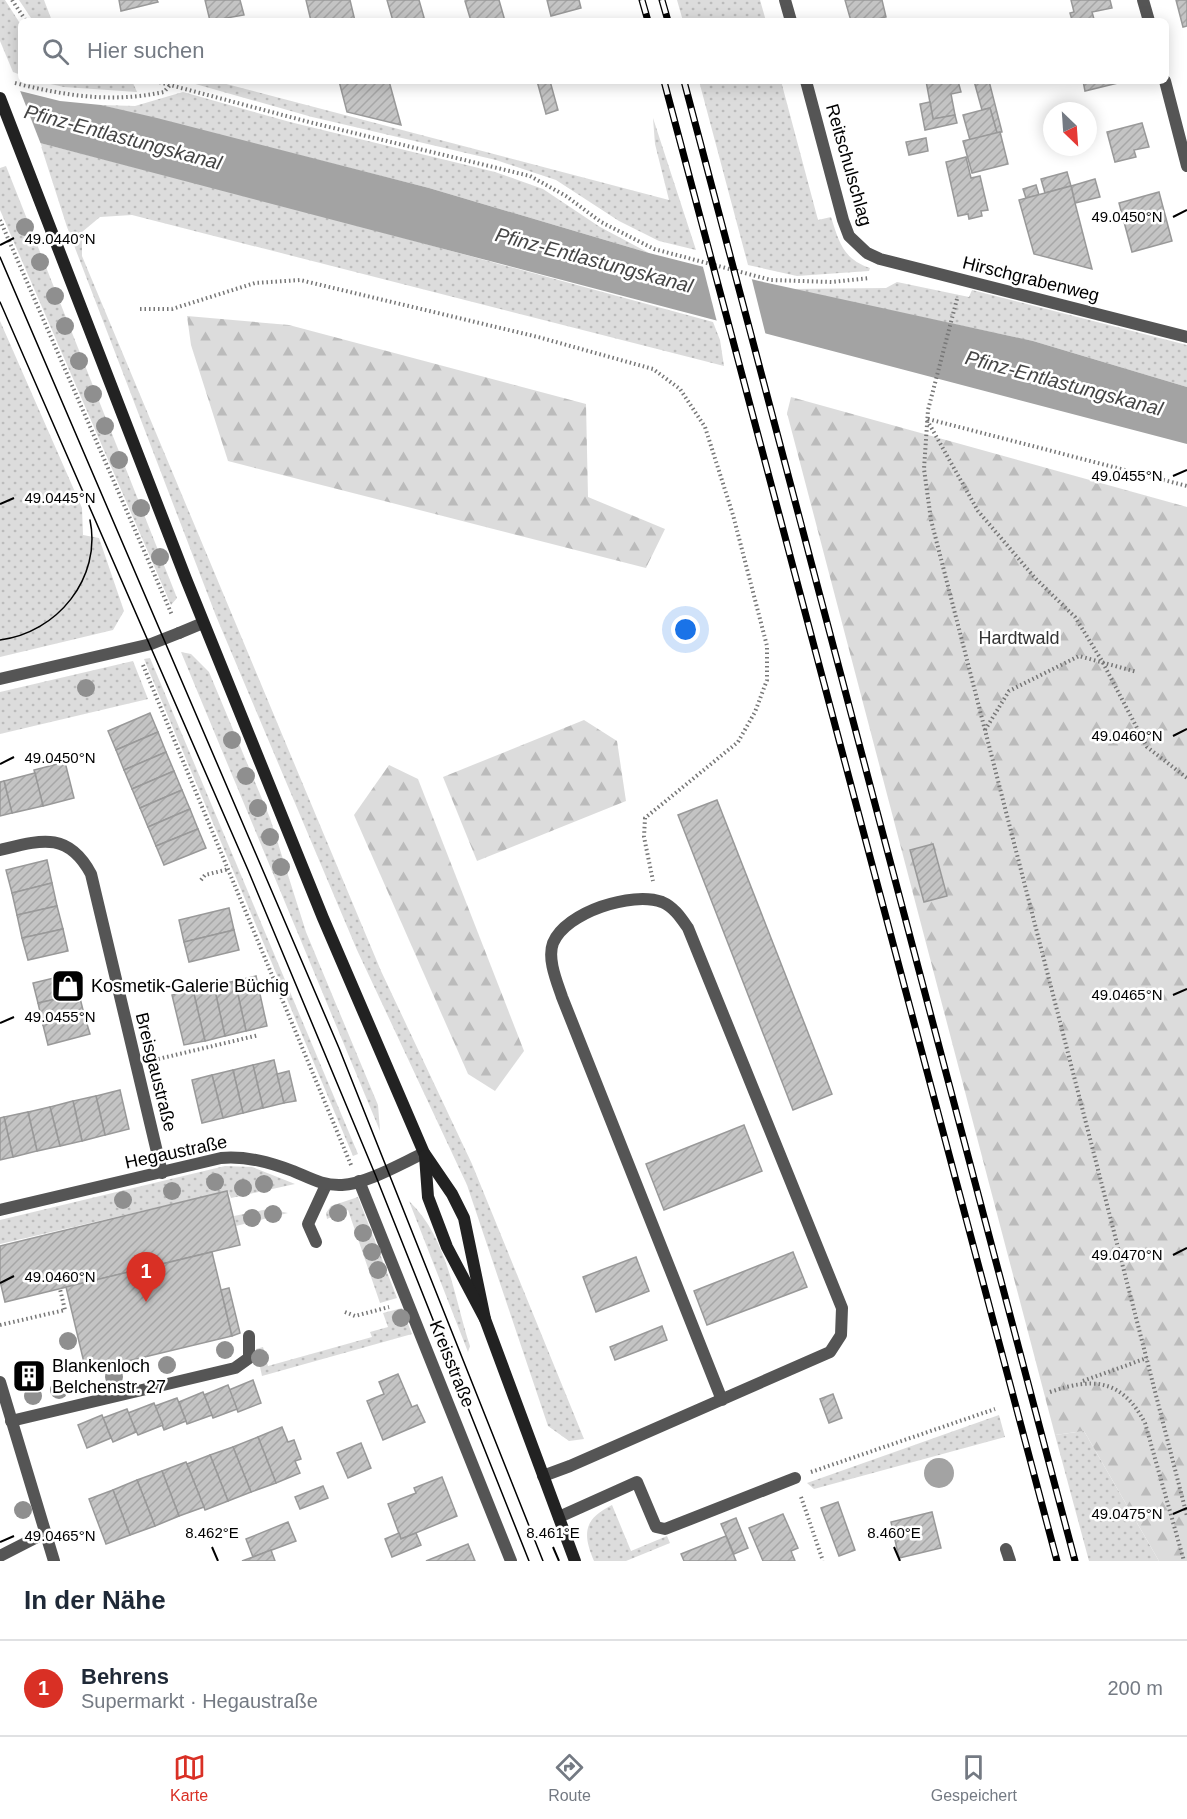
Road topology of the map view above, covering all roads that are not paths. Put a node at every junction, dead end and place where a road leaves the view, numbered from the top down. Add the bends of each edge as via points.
1 (785, 0) edge
2 (1143, 0) edge
3 (789, 18) edge
4 (1148, 18) edge
5 (807, 84) edge
6 (1166, 84) edge
7 (0, 98) edge
8 (1187, 166) edge
9 (867, 253) joint
10 (1187, 336) edge
11 (204, 623) junction
12 (0, 679) edge
13 (0, 850) edge
14 (424, 1153) junction
15 (162, 1173) junction
16 (358, 1181) junction
17 (326, 1185) junction
18 (0, 1210) edge
19 (316, 1242) dead end
20 (485, 1319) junction
21 (249, 1336) dead end
22 (0, 1382) edge
23 (722, 1400) junction
24 (11, 1421) junction
25 (543, 1476) junction
26 (795, 1478) road end
27 (559, 1517) junction
28 (45, 1533) junction
29 (0, 1556) edge
30 (54, 1561) edge
31 (511, 1561) edge
32 (575, 1561) edge

1 - 3 street
2 - 4 street
5 - 9 street, Reitschulschlag via 846,228
6 - 8 street
7 - 11 street
9 - 10 street, Hirschgrabenweg via 962,281
11 - 12 street via 136,647
11 - 14 street via 323,918
13 - 15 street, Breisgaustraße via 39,841 65,844 81,856 91,874
14 - 16 street, Hegaustraße
14 - 20 street via 428,1197 447,1247
14 - 20 street via 464,1218
15 - 17 street, Hegaustraße via 240,1156
15 - 18 street, Hegaustraße
16 - 17 street, Hegaustraße
16 - 31 street, Kreisstraße
17 - 19 street via 308,1224
20 - 25 street
21 - 24 street via 249,1358 235,1368
22 - 24 street
23 - 23 street via 562,997 552,963 552,944 565,926 601,907 634,898 656,902 676,912 688,928 842,1308 841,1335 830,1352
23 - 25 street
24 - 28 street
25 - 27 street
26 - 27 street via 665,1528 656,1527 636,1482
27 - 32 street
28 - 29 street
28 - 30 street

